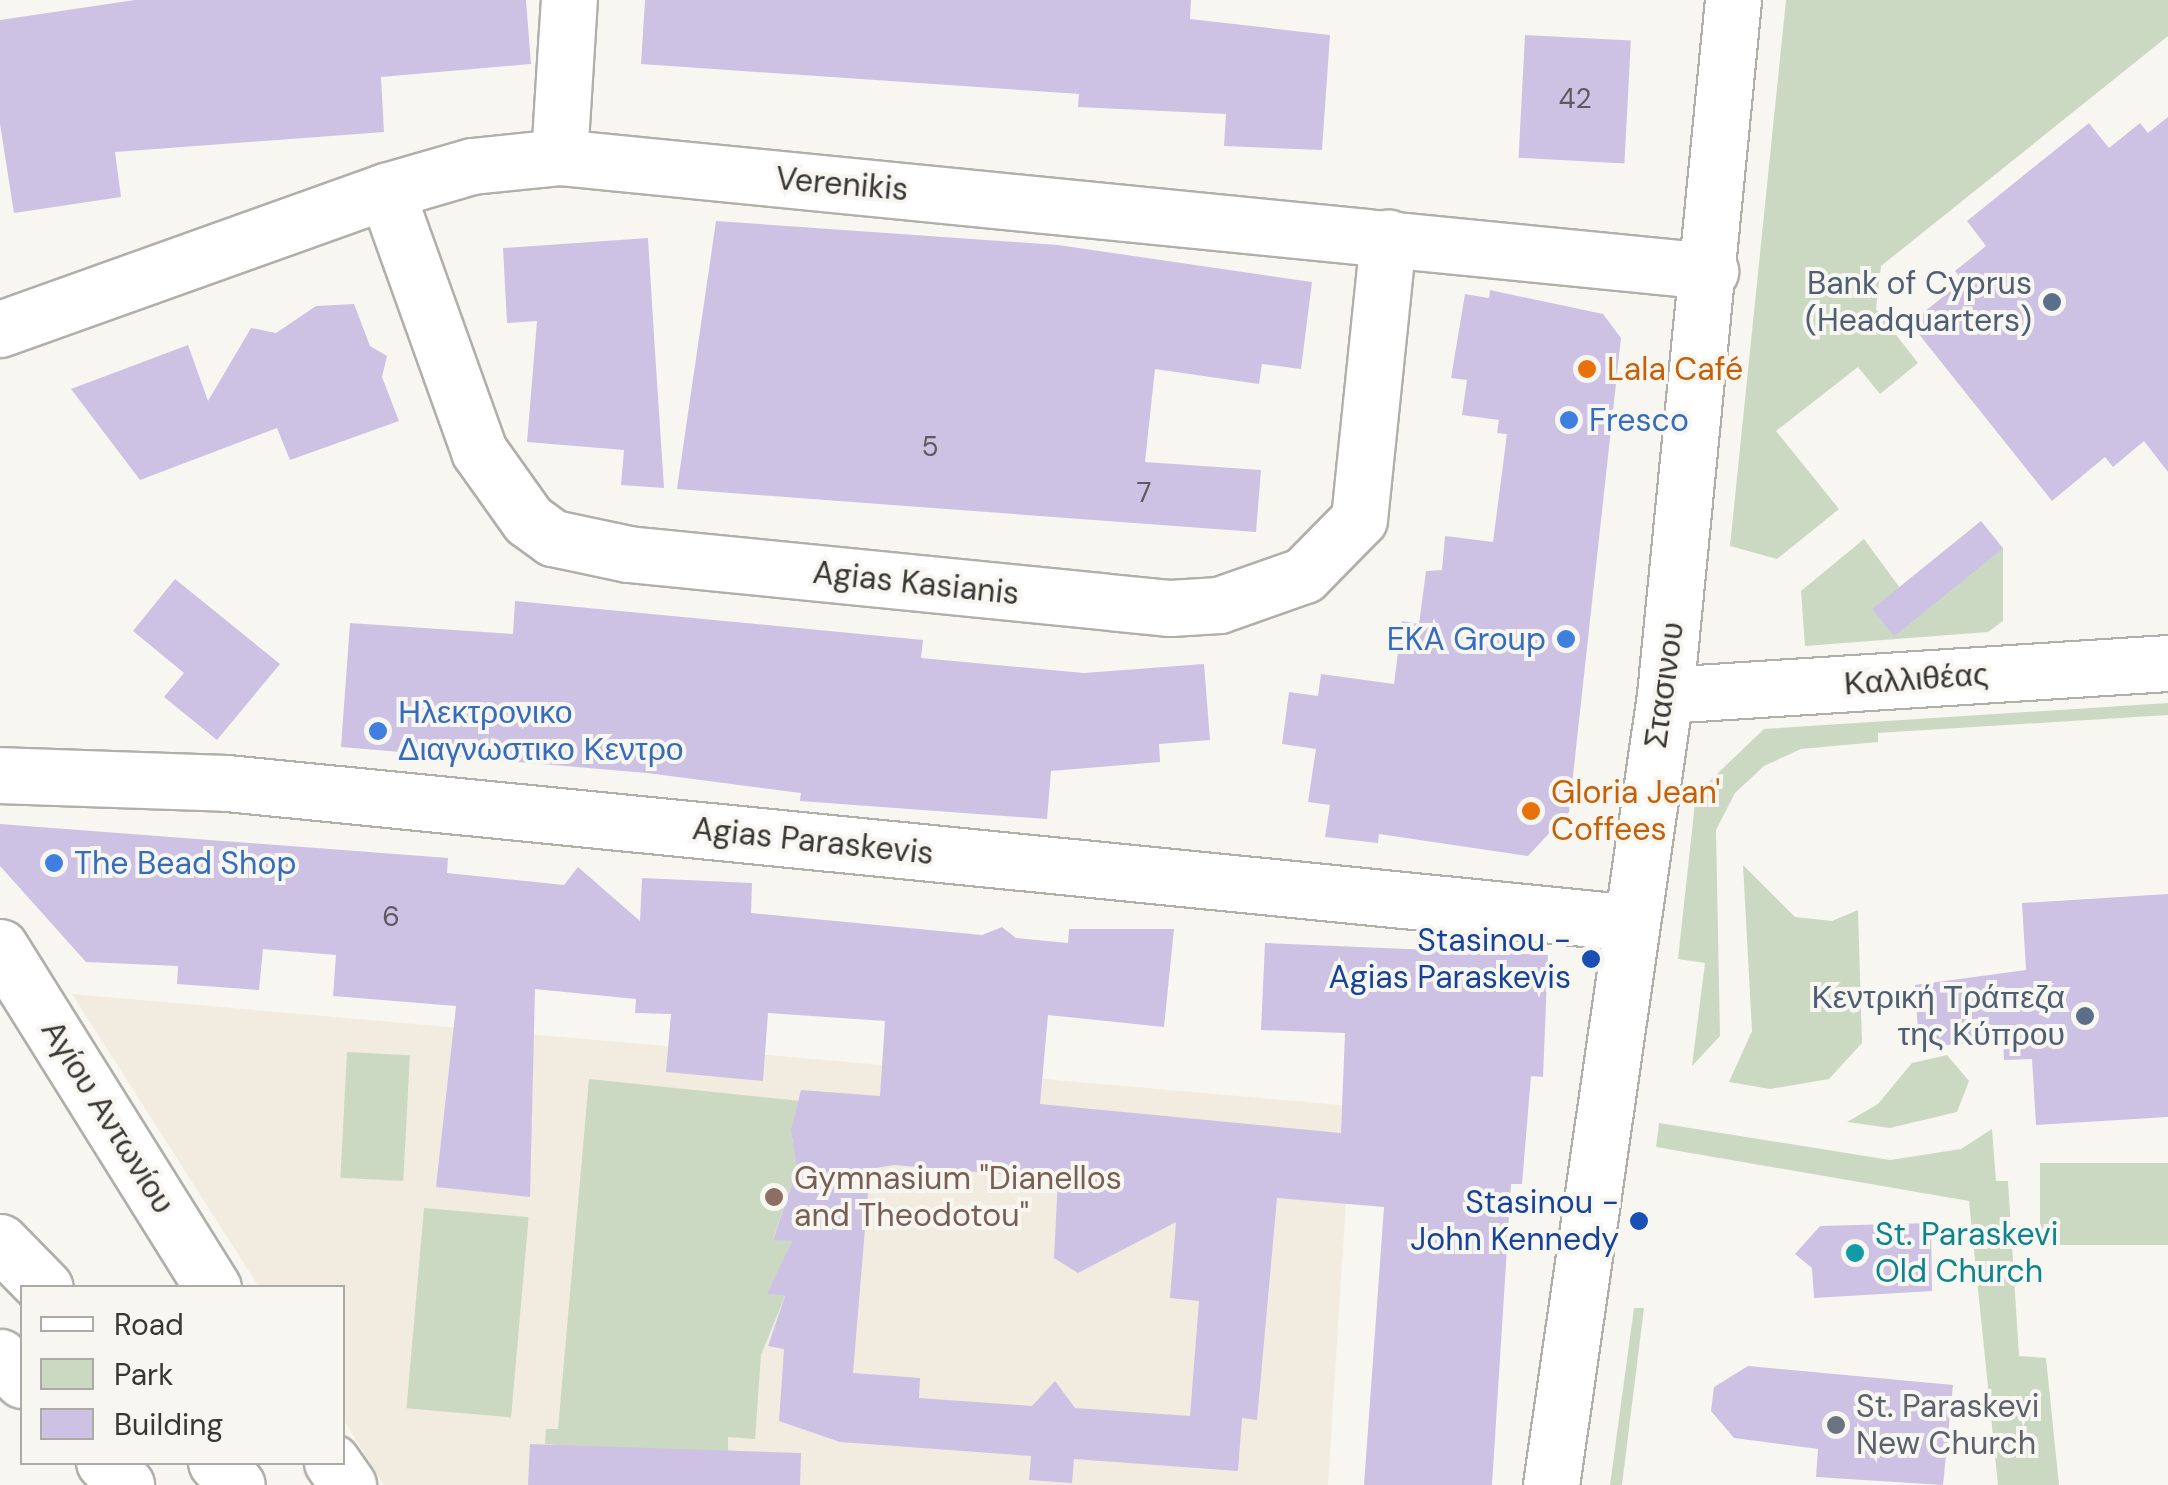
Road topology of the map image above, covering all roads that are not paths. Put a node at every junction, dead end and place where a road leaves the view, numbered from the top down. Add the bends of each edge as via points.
1 (569, 0) edge
2 (1733, 0) edge
3 (559, 157) junction
4 (386, 191) junction
5 (1388, 237) junction
6 (1710, 271) junction
7 (0, 328) edge
8 (2168, 664) edge
9 (1665, 695) junction
10 (0, 774) edge
11 (1625, 922) junction
12 (0, 947) edge
13 (0, 1242) edge
14 (42, 1285) edge
15 (211, 1285) edge
16 (0, 1357) edge
17 (20, 1378) edge
18 (107, 1465) edge
19 (219, 1465) edge
20 (1552, 1483) edge
21 (126, 1485) edge
22 (237, 1485) edge

1 - 3 street
2 - 6 street, Στασινου
3 - 4 street, Verenikis via 472,166
3 - 5 street, Verenikis
4 - 5 street, Agias Kasianis via 479,452 528,520 553,538 628,554 1170,608 1219,604 1304,575 1359,518
4 - 7 street, Verenikis
5 - 6 street, Verenikis
6 - 9 street, Στασινου
8 - 9 street, Καλλιθέας
9 - 11 street, Στασινου
10 - 11 street, Agias Paraskevis via 227,783
11 - 20 street, Στασινου via 1610,1096
12 - 15 street, Αγίου Αντωνίου
13 - 14 street
16 - 17 street
18 - 21 street
19 - 22 street

